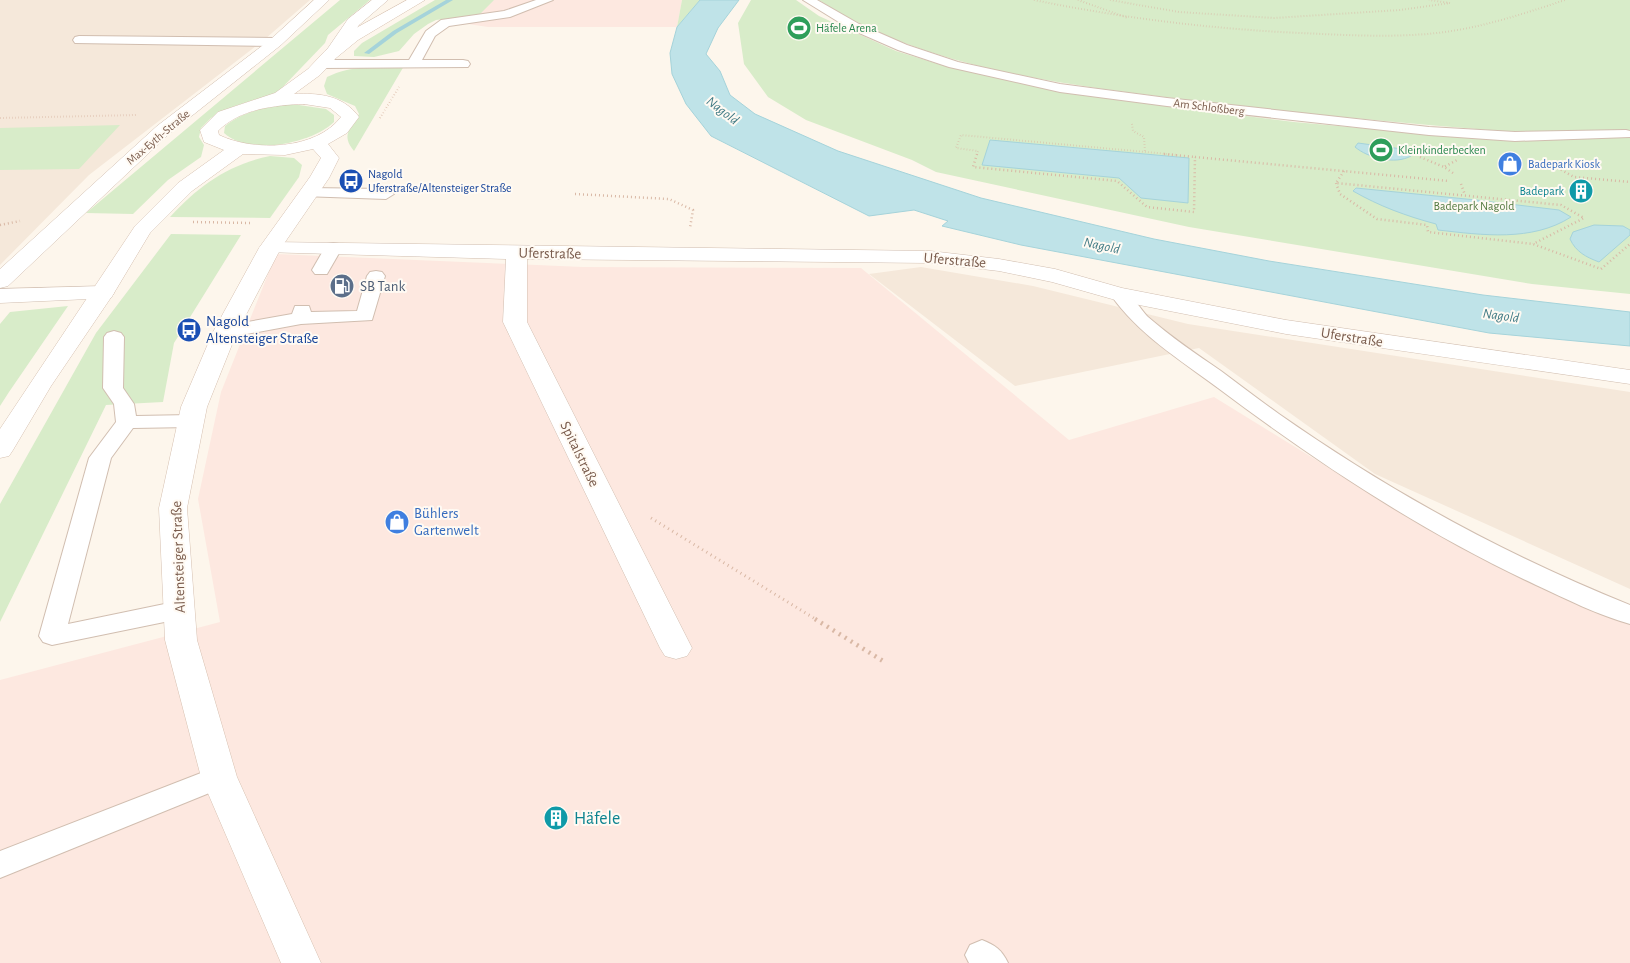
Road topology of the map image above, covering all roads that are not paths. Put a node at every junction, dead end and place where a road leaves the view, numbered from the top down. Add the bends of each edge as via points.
1 (322, 0) edge
2 (381, 0) edge
3 (418, 0) edge
4 (547, 0) edge
5 (809, 0) edge
6 (79, 40) dead end
7 (276, 42) junction
8 (334, 51) junction
9 (413, 64) junction
10 (463, 64) dead end
11 (318, 68) junction
12 (317, 100) junction
13 (273, 101) junction
14 (1626, 134) dead end
15 (316, 142) junction
16 (238, 149) junction
17 (308, 193) junction
18 (386, 194) dead end
19 (278, 236) junction
20 (332, 248) junction
21 (518, 253) junction
22 (321, 270) dead end
23 (376, 276) dead end
24 (0, 282) edge
25 (103, 293) junction
26 (1120, 294) junction
27 (0, 296) edge
28 (225, 332) junction
29 (114, 337) dead end
30 (1630, 377) edge
31 (191, 421) junction
32 (126, 422) junction
33 (0, 450) edge
34 (179, 610) junction
35 (1630, 615) edge
36 (676, 648) dead end
37 (219, 777) junction
38 (0, 865) edge
39 (301, 963) edge

1 - 7 street, Max-Eyth-Straße
2 - 8 street via 353,22
3 - 8 street via 388,15
4 - 9 lane via 506,14 445,23 430,34
5 - 14 lane, Am Schloßberg via 860,30 893,44 951,62 1051,85 1224,109 1440,131 1501,136
6 - 7 lane
7 - 24 street, Max-Eyth-Straße via 163,130
8 - 11 street
9 - 10 lane
9 - 11 lane
11 - 12 street via 314,88
11 - 13 street
12 - 13 street
12 - 15 street via 340,106 350,116 346,125
13 - 16 street via 230,112 209,130 210,138 220,145
15 - 16 street via 277,150
15 - 17 street, Altensteiger Straße via 330,158
16 - 25 street via 185,187 142,230
17 - 18 lane
17 - 19 street, Altensteiger Straße
19 - 20 street, Uferstraße
19 - 28 street, Altensteiger Straße
20 - 21 street, Uferstraße
20 - 22 lane
21 - 26 street, Uferstraße via 930,257 999,265
21 - 36 street, Spitalstraße via 515,322
23 - 28 lane via 365,316 301,314
25 - 27 street
25 - 33 street via 38,386
26 - 30 street, Uferstraße via 1286,327
26 - 35 lane via 1139,318 1330,461 1450,533 1586,598
28 - 31 street, Altensteiger Straße
29 - 32 lane via 113,388 124,404
31 - 32 lane
31 - 34 street, Altensteiger Straße via 173,508
32 - 34 lane via 100,458 52,636
34 - 37 street, Altensteiger Straße via 181,640
37 - 38 lane
37 - 39 street, Altensteiger Straße

